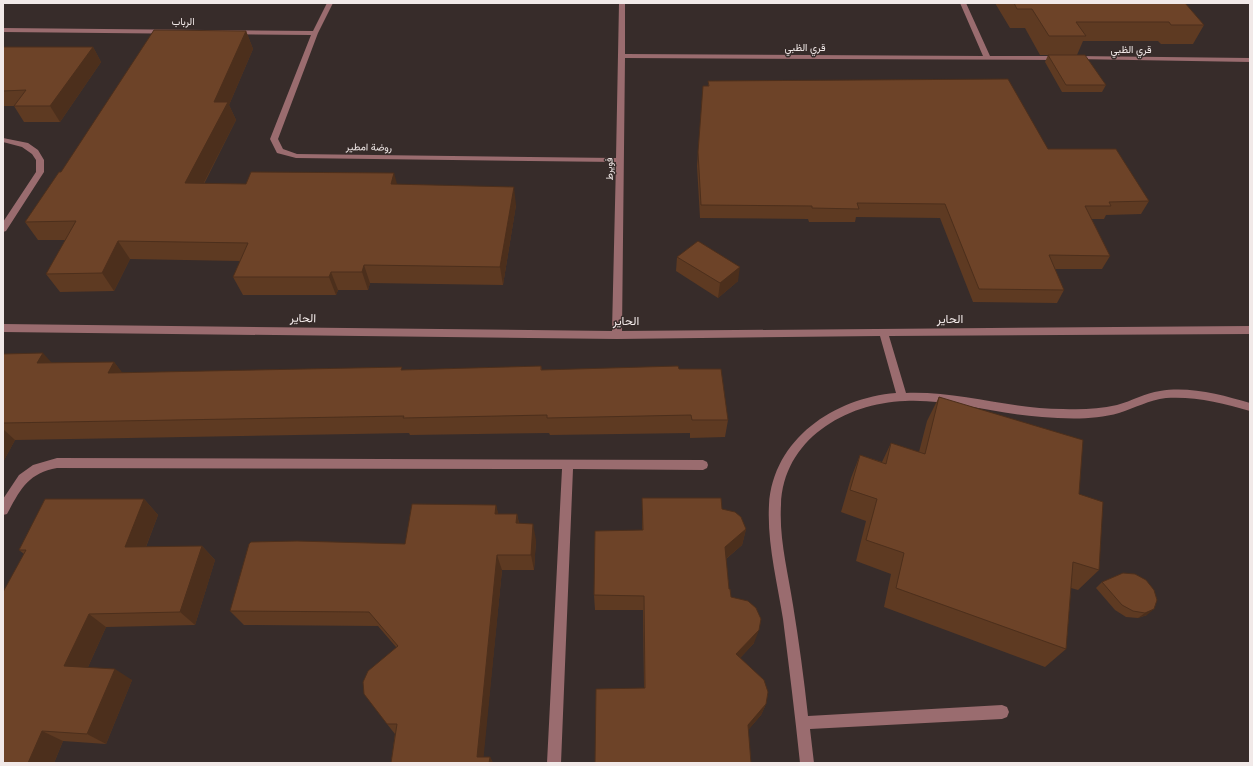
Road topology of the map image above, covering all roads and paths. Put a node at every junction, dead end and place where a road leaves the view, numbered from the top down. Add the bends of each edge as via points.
1 (330, 3) edge
2 (622, 3) edge
3 (963, 3) edge
4 (3, 30) edge
5 (315, 32) junction
6 (622, 56) junction
7 (988, 58) junction
8 (1250, 60) edge
9 (3, 140) edge
10 (619, 160) junction
11 (3, 229) edge
12 (3, 328) edge
13 (1250, 330) edge
14 (883, 332) junction
15 (617, 335) junction
16 (902, 397) junction
17 (1250, 407) edge
18 (568, 465) junction
19 (703, 465) dead end
20 (3, 510) edge
21 (1002, 712) dead end
22 (802, 723) junction
23 (554, 763) edge
24 (807, 763) edge

1 - 5 street, روضة امطير
2 - 6 street, فويرط
3 - 7 street
4 - 5 street, الرباب
5 - 10 street, روضة امطير via 274,139 280,151 296,156
6 - 7 street, قري الظبي
6 - 10 street, فويرط
7 - 8 street, قري الظبي
9 - 11 street via 25,145 35,152 40,160 40,172
10 - 15 street, فويرط
12 - 15 street, الحاير
13 - 14 street, الحاير
14 - 15 street, الحاير
14 - 16 street
16 - 17 street via 950,398 1043,413 1090,413 1121,408 1148,397 1183,393
16 - 22 street via 862,403 821,422 804,436 793,450 778,484 775,503 776,531
18 - 19 street
18 - 20 street via 57,463 46,465 25,476
18 - 23 street
21 - 22 street
22 - 24 street

